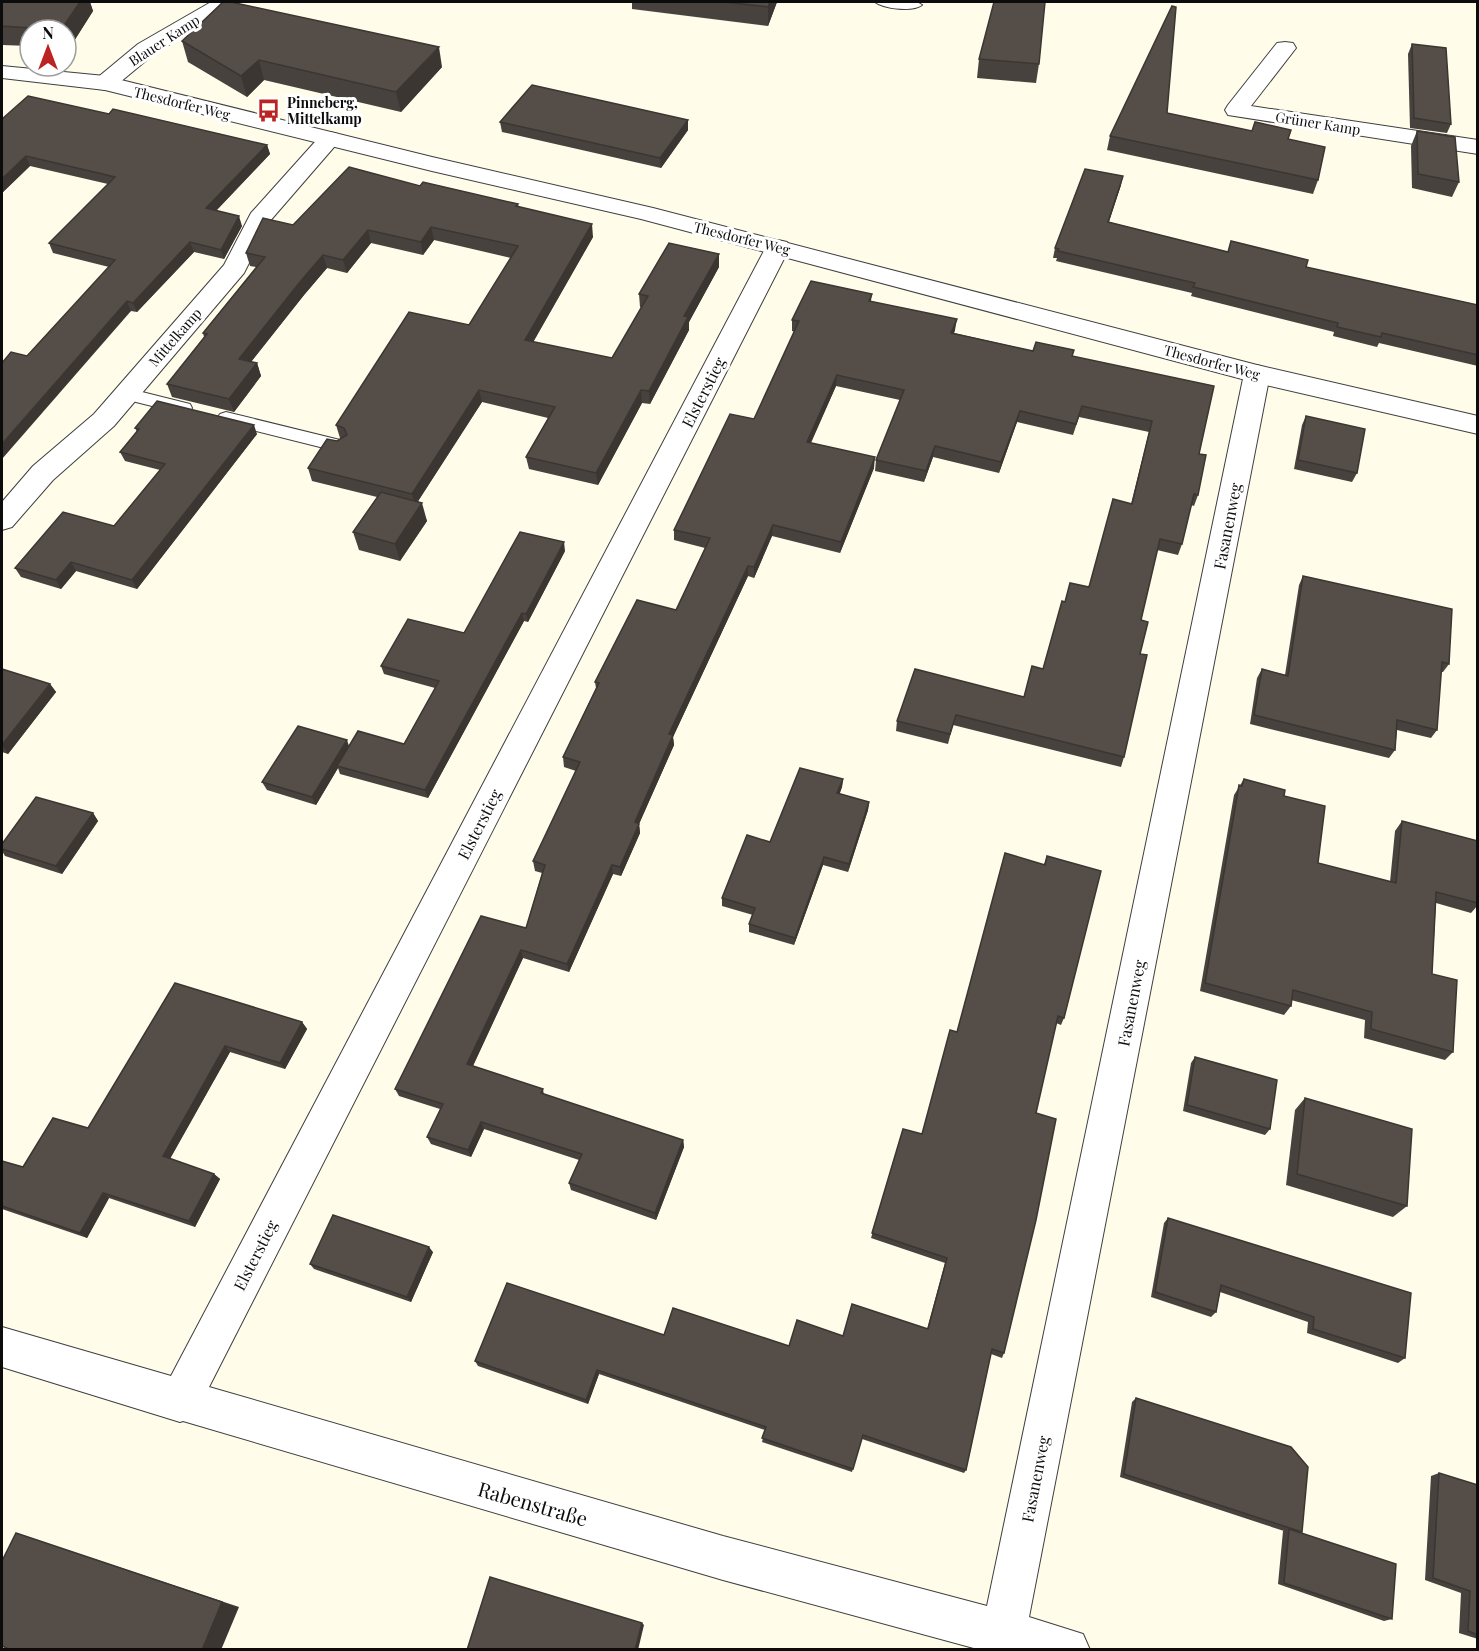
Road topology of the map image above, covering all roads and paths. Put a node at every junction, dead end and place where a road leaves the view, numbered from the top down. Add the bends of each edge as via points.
1 (225, 2) edge
2 (882, 2) edge
3 (915, 5) dead end
4 (1285, 48) dead end
5 (2, 72) edge
6 (105, 83) junction
7 (330, 139) junction
8 (1478, 147) edge
9 (778, 247) junction
10 (1257, 374) junction
11 (126, 394) junction
12 (1478, 425) edge
13 (340, 446) edge
14 (2, 520) edge
15 (2, 1347) edge
16 (180, 1401) junction
17 (1004, 1631) junction
18 (1067, 1650) edge

1 - 6 street, Blauer Kamp via 146,49
2 - 3 lane
4 - 8 street, Grüner Kamp via 1236,110
5 - 6 street, Thesdorfer Weg
6 - 7 street, Thesdorfer Weg
7 - 9 street, Thesdorfer Weg
7 - 11 street, Mittelkamp via 259,218 235,268
9 - 10 street, Thesdorfer Weg
9 - 16 street, Elsterstieg
10 - 12 street, Thesdorfer Weg
10 - 17 street, Fasanenweg
11 - 13 lane
11 - 14 street, Mittelkamp via 104,420 43,473
15 - 16 street, Rabenstraße
16 - 17 street, Rabenstraße via 723,1558
17 - 18 street, Rabenstraße

